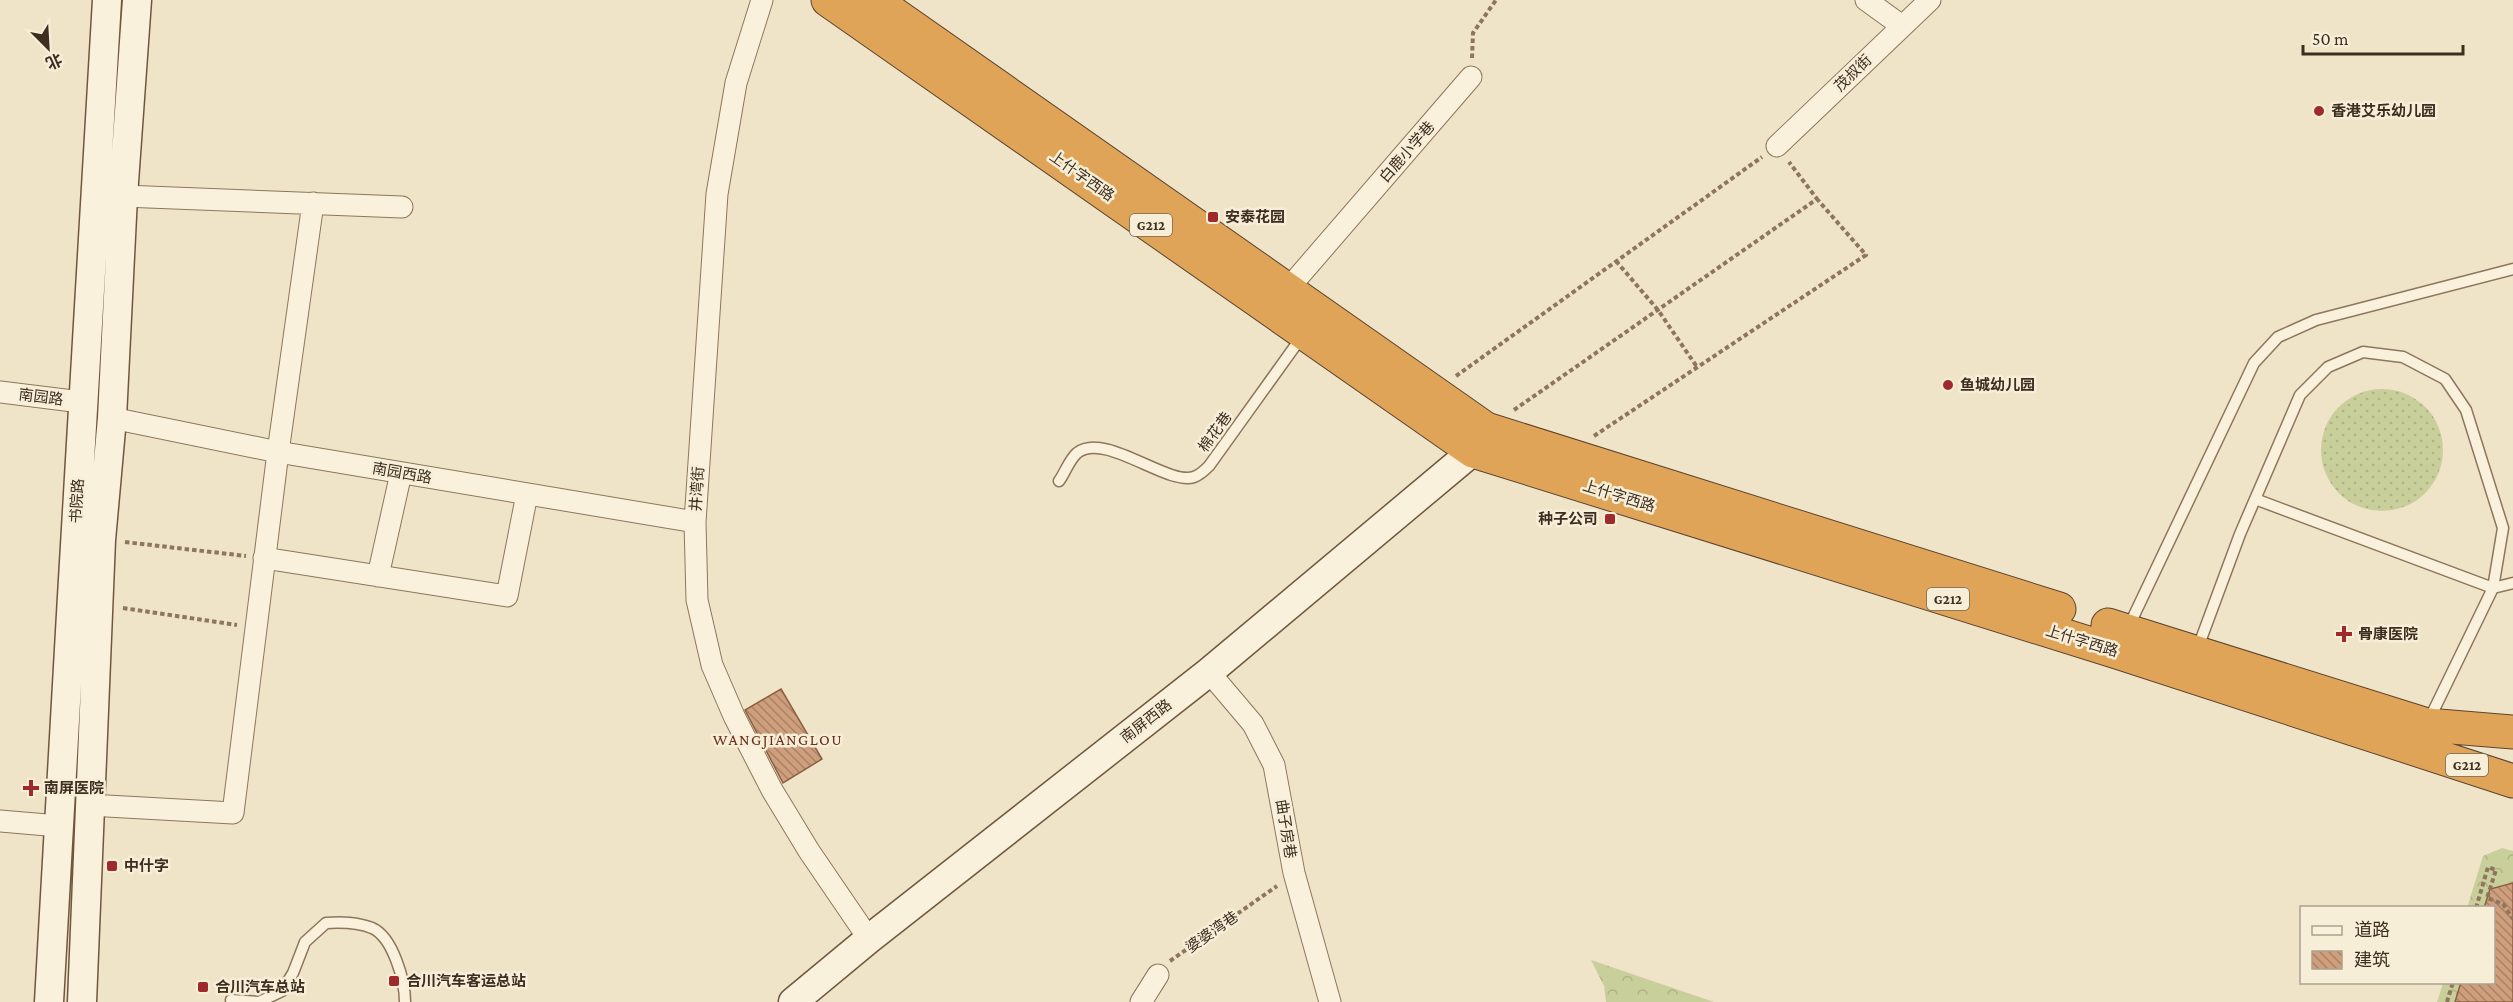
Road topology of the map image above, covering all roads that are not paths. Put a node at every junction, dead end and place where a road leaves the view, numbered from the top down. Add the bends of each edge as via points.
1 (107, 0) edge
2 (137, 0) edge
3 (762, 0) edge
4 (828, 0) edge
5 (1866, 0) edge
6 (1929, 0) edge
7 (884, 3) edge
8 (1902, 26) junction
9 (1471, 77) road end
10 (1777, 146) road end
11 (123, 196) junction
12 (312, 203) junction
13 (402, 207) dead end
14 (2513, 269) edge
15 (1287, 290) junction
16 (1305, 333) junction
17 (0, 392) edge
18 (81, 402) junction
19 (112, 418) junction
20 (1480, 440) junction
21 (278, 452) junction
22 (401, 473) junction
23 (1059, 481) dead end
24 (527, 494) junction
25 (2255, 499) junction
26 (694, 522) junction
27 (264, 558) junction
28 (378, 576) junction
29 (2513, 584) edge
30 (2493, 588) junction
31 (2126, 631) junction
32 (2196, 652) junction
33 (1209, 672) junction
34 (2427, 725) junction
35 (2513, 732) edge
36 (2513, 781) edge
37 (89, 805) junction
38 (0, 820) edge
39 (59, 826) junction
40 (869, 939) junction
41 (1158, 975) road end
42 (231, 1000) dead end
43 (49, 1002) edge
44 (82, 1002) edge
45 (405, 1002) edge
46 (794, 1002) edge
47 (1141, 1002) edge
48 (1330, 1002) edge

1 - 18 main road, 书院路
2 - 11 main road, 书院路
3 - 26 street, 井湾街 via 736,83 717,194
4 - 16 highway, 上什字西路 / G212
5 - 8 street
6 - 8 street, 茂叔街
7 - 15 highway, 上什字西路 / G212
8 - 10 street, 茂叔街
9 - 15 street, 白鹿小学巷
11 - 12 street
11 - 19 main road, 书院路
12 - 13 street
12 - 21 street
14 - 31 lane via 2316,320 2278,337 2254,363
15 - 20 highway, 上什字西路 / G212 via 1433,392
16 - 20 highway, 上什字西路 / G212
16 - 23 lane, 棉花巷 via 1203,471 1182,478 1127,456 1087,448 1077,453
17 - 18 street, 南园路
18 - 39 main road, 书院路
19 - 21 street, 南园西路
19 - 37 main road, 书院路 via 101,540
20 - 31 highway, 上什字西路 / G212 via 1566,454
20 - 33 main road, 南屏西路
20 - 36 highway, 上什字西路 / G212
21 - 22 street, 南园西路
21 - 27 street
22 - 24 street, 南园西路
22 - 28 street
24 - 26 street, 南园西路
24 - 28 street via 507,596
25 - 30 lane
25 - 30 lane via 2300,395 2328,367 2363,352 2403,357 2445,379 2466,410 2503,528
25 - 32 lane
26 - 40 street, 井湾街 via 697,600 712,665 772,790
27 - 28 street
27 - 37 street via 233,813
29 - 30 lane
30 - 34 lane
31 - 32 highway, 上什字西路 / G212
32 - 34 highway, 上什字西路 / G212
33 - 40 main road, 南屏西路
33 - 48 street, 曲子房巷 via 1253,724 1274,765 1294,873
34 - 35 highway, 上什字西路 / G212
37 - 44 main road, 书院路
38 - 39 street
39 - 43 main road, 书院路
40 - 46 main road, 南屏西路
41 - 47 street
42 - 45 lane via 259,1002 282,991 305,942 326,923 350,922 374,929 389,946 400,968

